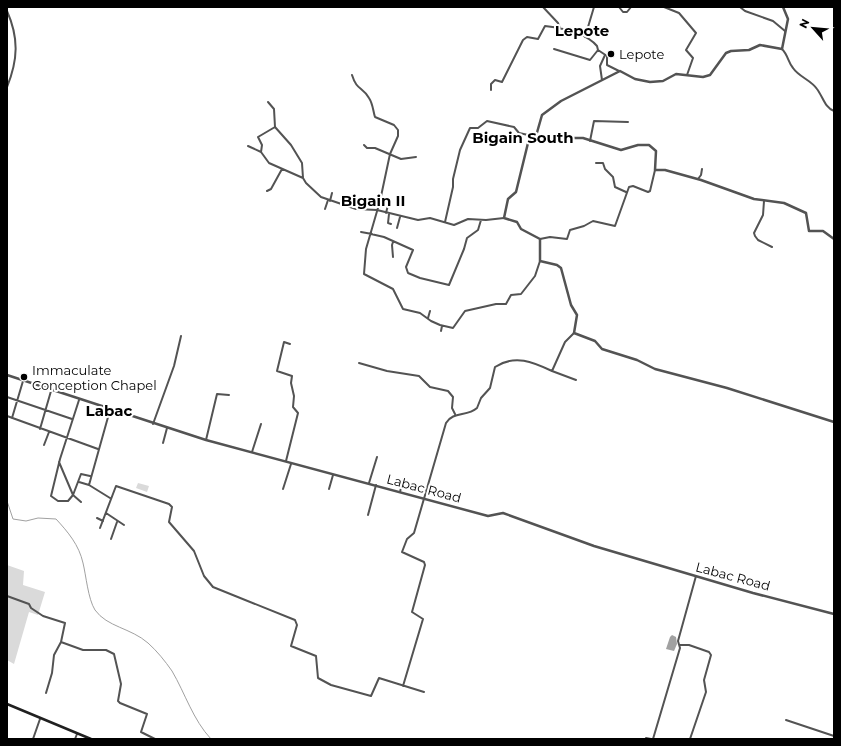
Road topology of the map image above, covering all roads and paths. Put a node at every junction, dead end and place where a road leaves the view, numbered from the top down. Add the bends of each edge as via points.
1 (543, 7) edge
2 (594, 7) edge
3 (619, 7) edge
4 (631, 7) edge
5 (664, 7) edge
6 (740, 7) edge
7 (783, 7) edge
8 (7, 11) edge
9 (560, 28) junction
10 (786, 32) junction
11 (585, 37) junction
12 (554, 49) dead end
13 (782, 49) junction
14 (598, 50) junction
15 (605, 55) junction
16 (620, 71) junction
17 (352, 75) dead end
18 (688, 76) junction
19 (602, 80) junction
20 (7, 87) edge
21 (491, 90) dead end
22 (268, 102) dead end
23 (834, 111) edge
24 (628, 122) dead end
25 (275, 127) junction
26 (535, 136) junction
27 (590, 141) junction
28 (364, 145) dead end
29 (248, 146) dead end
30 (261, 152) junction
31 (390, 154) junction
32 (416, 157) dead end
33 (596, 163) dead end
34 (282, 169) junction
35 (702, 169) dead end
36 (655, 170) junction
37 (302, 178) junction
38 (697, 180) junction
39 (267, 191) dead end
40 (626, 192) junction
41 (332, 193) dead end
42 (329, 200) junction
43 (389, 200) dead end
44 (764, 201) junction
45 (325, 209) dead end
46 (377, 210) junction
47 (386, 213) junction
48 (389, 214) junction
49 (400, 217) junction
50 (504, 218) junction
51 (481, 220) junction
52 (445, 222) junction
53 (391, 224) dead end
54 (397, 228) dead end
55 (361, 232) dead end
56 (372, 234) junction
57 (834, 238) edge
58 (540, 240) junction
59 (393, 242) junction
60 (772, 247) dead end
61 (393, 256) dead end
62 (540, 261) junction
63 (430, 310) dead end
64 (428, 318) junction
65 (442, 326) junction
66 (441, 331) dead end
67 (574, 333) junction
68 (181, 336) dead end
69 (290, 344) dead end
70 (359, 363) dead end
71 (552, 371) junction
72 (7, 375) edge
73 (576, 380) dead end
74 (23, 381) junction
75 (51, 391) junction
76 (7, 396) edge
77 (229, 396) dead end
78 (18, 400) junction
79 (79, 400) junction
80 (46, 410) junction
81 (110, 410) junction
82 (455, 414) junction
83 (7, 416) edge
84 (12, 418) junction
85 (72, 419) junction
86 (834, 422) edge
87 (153, 424) junction
88 (261, 424) dead end
89 (167, 428) junction
90 (40, 429) junction
91 (49, 432) junction
92 (66, 438) junction
93 (206, 440) junction
94 (163, 443) dead end
95 (44, 445) dead end
96 (98, 449) junction
97 (252, 453) junction
98 (377, 457) dead end
99 (59, 461) junction
100 (286, 463) junction
101 (291, 464) junction
102 (333, 475) junction
103 (90, 476) junction
104 (403, 479) dead end
105 (78, 482) junction
106 (369, 483) junction
107 (89, 485) junction
108 (376, 485) junction
109 (283, 489) dead end
110 (330, 489) dead end
111 (400, 492) junction
112 (73, 495) junction
113 (110, 498) junction
114 (425, 498) junction
115 (81, 502) dead end
116 (106, 513) junction
117 (368, 515) dead end
118 (97, 518) dead end
119 (103, 521) junction
120 (117, 522) junction
121 (124, 525) dead end
122 (100, 528) dead end
123 (111, 539) dead end
124 (696, 576) junction
125 (7, 596) edge
126 (834, 614) edge
127 (61, 642) junction
128 (680, 645) junction
129 (403, 686) junction
130 (424, 692) dead end
131 (46, 693) dead end
132 (7, 704) edge
133 (40, 719) junction
134 (786, 720) dead end
135 (77, 734) junction
136 (834, 736) edge
137 (646, 738) dead end
138 (33, 739) edge
139 (75, 739) edge
140 (91, 739) edge
141 (155, 739) edge
142 (652, 739) edge
143 (690, 739) edge

1 - 9 street
2 - 11 street
3 - 4 street via 624,12
5 - 18 street via 679,14 696,34 687,48 693,58
6 - 10 street via 773,21
7 - 10 street via 788,19
8 - 20 street via 17,41 15,60
9 - 11 street
9 - 21 street via 545,26 538,39 527,37 523,40 502,82 494,80
10 - 13 street
11 - 14 street via 595,43
12 - 14 street via 590,60
13 - 18 street via 760,46 749,50 731,51 726,53 710,75
13 - 23 street via 790,59 793,69 810,81 822,96 827,108
14 - 15 street
15 - 16 street via 607,65
15 - 19 street via 600,66
16 - 18 street via 650,82 663,81 676,74
16 - 19 street
17 - 31 street via 355,86 365,92 372,102 375,117 398,130
19 - 26 street via 561,101 542,115
22 - 25 street via 274,110
24 - 27 street via 594,121
25 - 30 street via 258,137 262,145
25 - 37 street via 302,163
26 - 27 street via 580,138
26 - 50 street via 526,149 516,192 508,200
26 - 52 street via 487,120 478,128 470,128 460,150
27 - 36 street via 621,150 641,144 649,145 656,151
28 - 31 street
29 - 30 street
30 - 34 street via 267,161
31 - 32 street via 402,158
31 - 46 street
33 - 40 street via 603,163 613,177 615,187
34 - 37 street
34 - 39 street via 272,189
35 - 38 street
36 - 38 street via 664,170
36 - 40 street via 650,191 631,186
37 - 42 street via 320,196
38 - 44 street
40 - 58 street via 615,226 593,221 570,230 567,239 550,237
41 - 42 street
42 - 45 street
42 - 46 street via 356,209
43 - 47 street
44 - 57 street via 784,203 804,212 809,231 824,231
44 - 60 street via 763,215 754,233 756,239
46 - 47 street
46 - 56 street
47 - 48 street
48 - 49 street
48 - 53 street via 388,223
49 - 52 street via 418,220 430,218
49 - 54 street
50 - 51 street
50 - 58 street via 517,222 521,229
51 - 52 street via 468,219 454,225
51 - 59 street via 478,230 467,238 449,285 408,273 406,267 413,250
55 - 56 street
56 - 59 street
56 - 64 street via 366,249 364,274 393,289 403,308
58 - 62 street
59 - 61 street
62 - 65 street via 535,276 520,295 511,295 506,304 465,311 453,328
62 - 67 street via 557,265 564,274 571,305 577,315
63 - 64 street
64 - 65 street
65 - 66 street
67 - 71 street via 565,342
67 - 86 street via 595,341 602,349 655,369 727,388
68 - 87 street via 174,366
69 - 100 street via 284,342 278,371 292,376 292,407 298,413
70 - 82 street via 419,376 430,387 448,391 453,397 452,408
71 - 73 street
71 - 82 street via 522,360 502,363 494,368 490,388 480,399 477,408 464,414
72 - 74 street, Labac Road
74 - 75 street, Labac Road
74 - 78 street
75 - 79 street, Labac Road
75 - 80 street
76 - 78 street
77 - 93 street via 217,394
78 - 80 street
78 - 84 street
79 - 81 street, Labac Road
79 - 85 street
80 - 85 street
80 - 90 street
81 - 87 street, Labac Road
81 - 96 street
82 - 114 street via 444,427
83 - 84 street
84 - 90 street
85 - 92 street
87 - 89 street, Labac Road
88 - 97 street
89 - 93 street, Labac Road
89 - 94 street
90 - 91 street
91 - 92 street
91 - 95 street
92 - 96 street
92 - 99 street
93 - 97 street, Labac Road
96 - 103 street
97 - 100 street, Labac Road
98 - 106 street
99 - 112 street
99 - 112 street via 51,496 65,503
100 - 101 street, Labac Road
101 - 102 street, Labac Road
101 - 109 street
102 - 106 street, Labac Road
102 - 110 street
103 - 105 street via 81,474
103 - 107 street
104 - 111 street
105 - 107 street
105 - 112 street
106 - 108 street, Labac Road
107 - 113 street
108 - 111 street, Labac Road
108 - 117 street
111 - 114 street, Labac Road
112 - 115 street
113 - 116 street
113 - 129 street via 116,486 171,505 169,522 194,551 210,584 221,592 248,600 295,620 297,625 291,646 316,656 318,678 332,685 370,696 378,678
114 - 124 street, Labac Road via 488,516 503,513 574,539
114 - 129 street via 414,533 407,539 402,552 424,562 425,565 412,612 423,619
116 - 119 street
116 - 120 street
118 - 119 street
119 - 122 street
120 - 121 street
120 - 123 street
124 - 126 street, Labac Road
124 - 128 street via 678,641
125 - 127 street via 29,604 43,616 65,623
127 - 131 street via 54,655
127 - 141 street via 83,650 106,650 114,654 121,681 118,701 147,714 141,732
128 - 142 street
128 - 143 street via 702,649 711,655 704,680 706,692
129 - 130 street
132 - 133 main road
133 - 135 main road
133 - 138 street
134 - 136 street
135 - 139 street
135 - 140 main road
137 - 142 street

